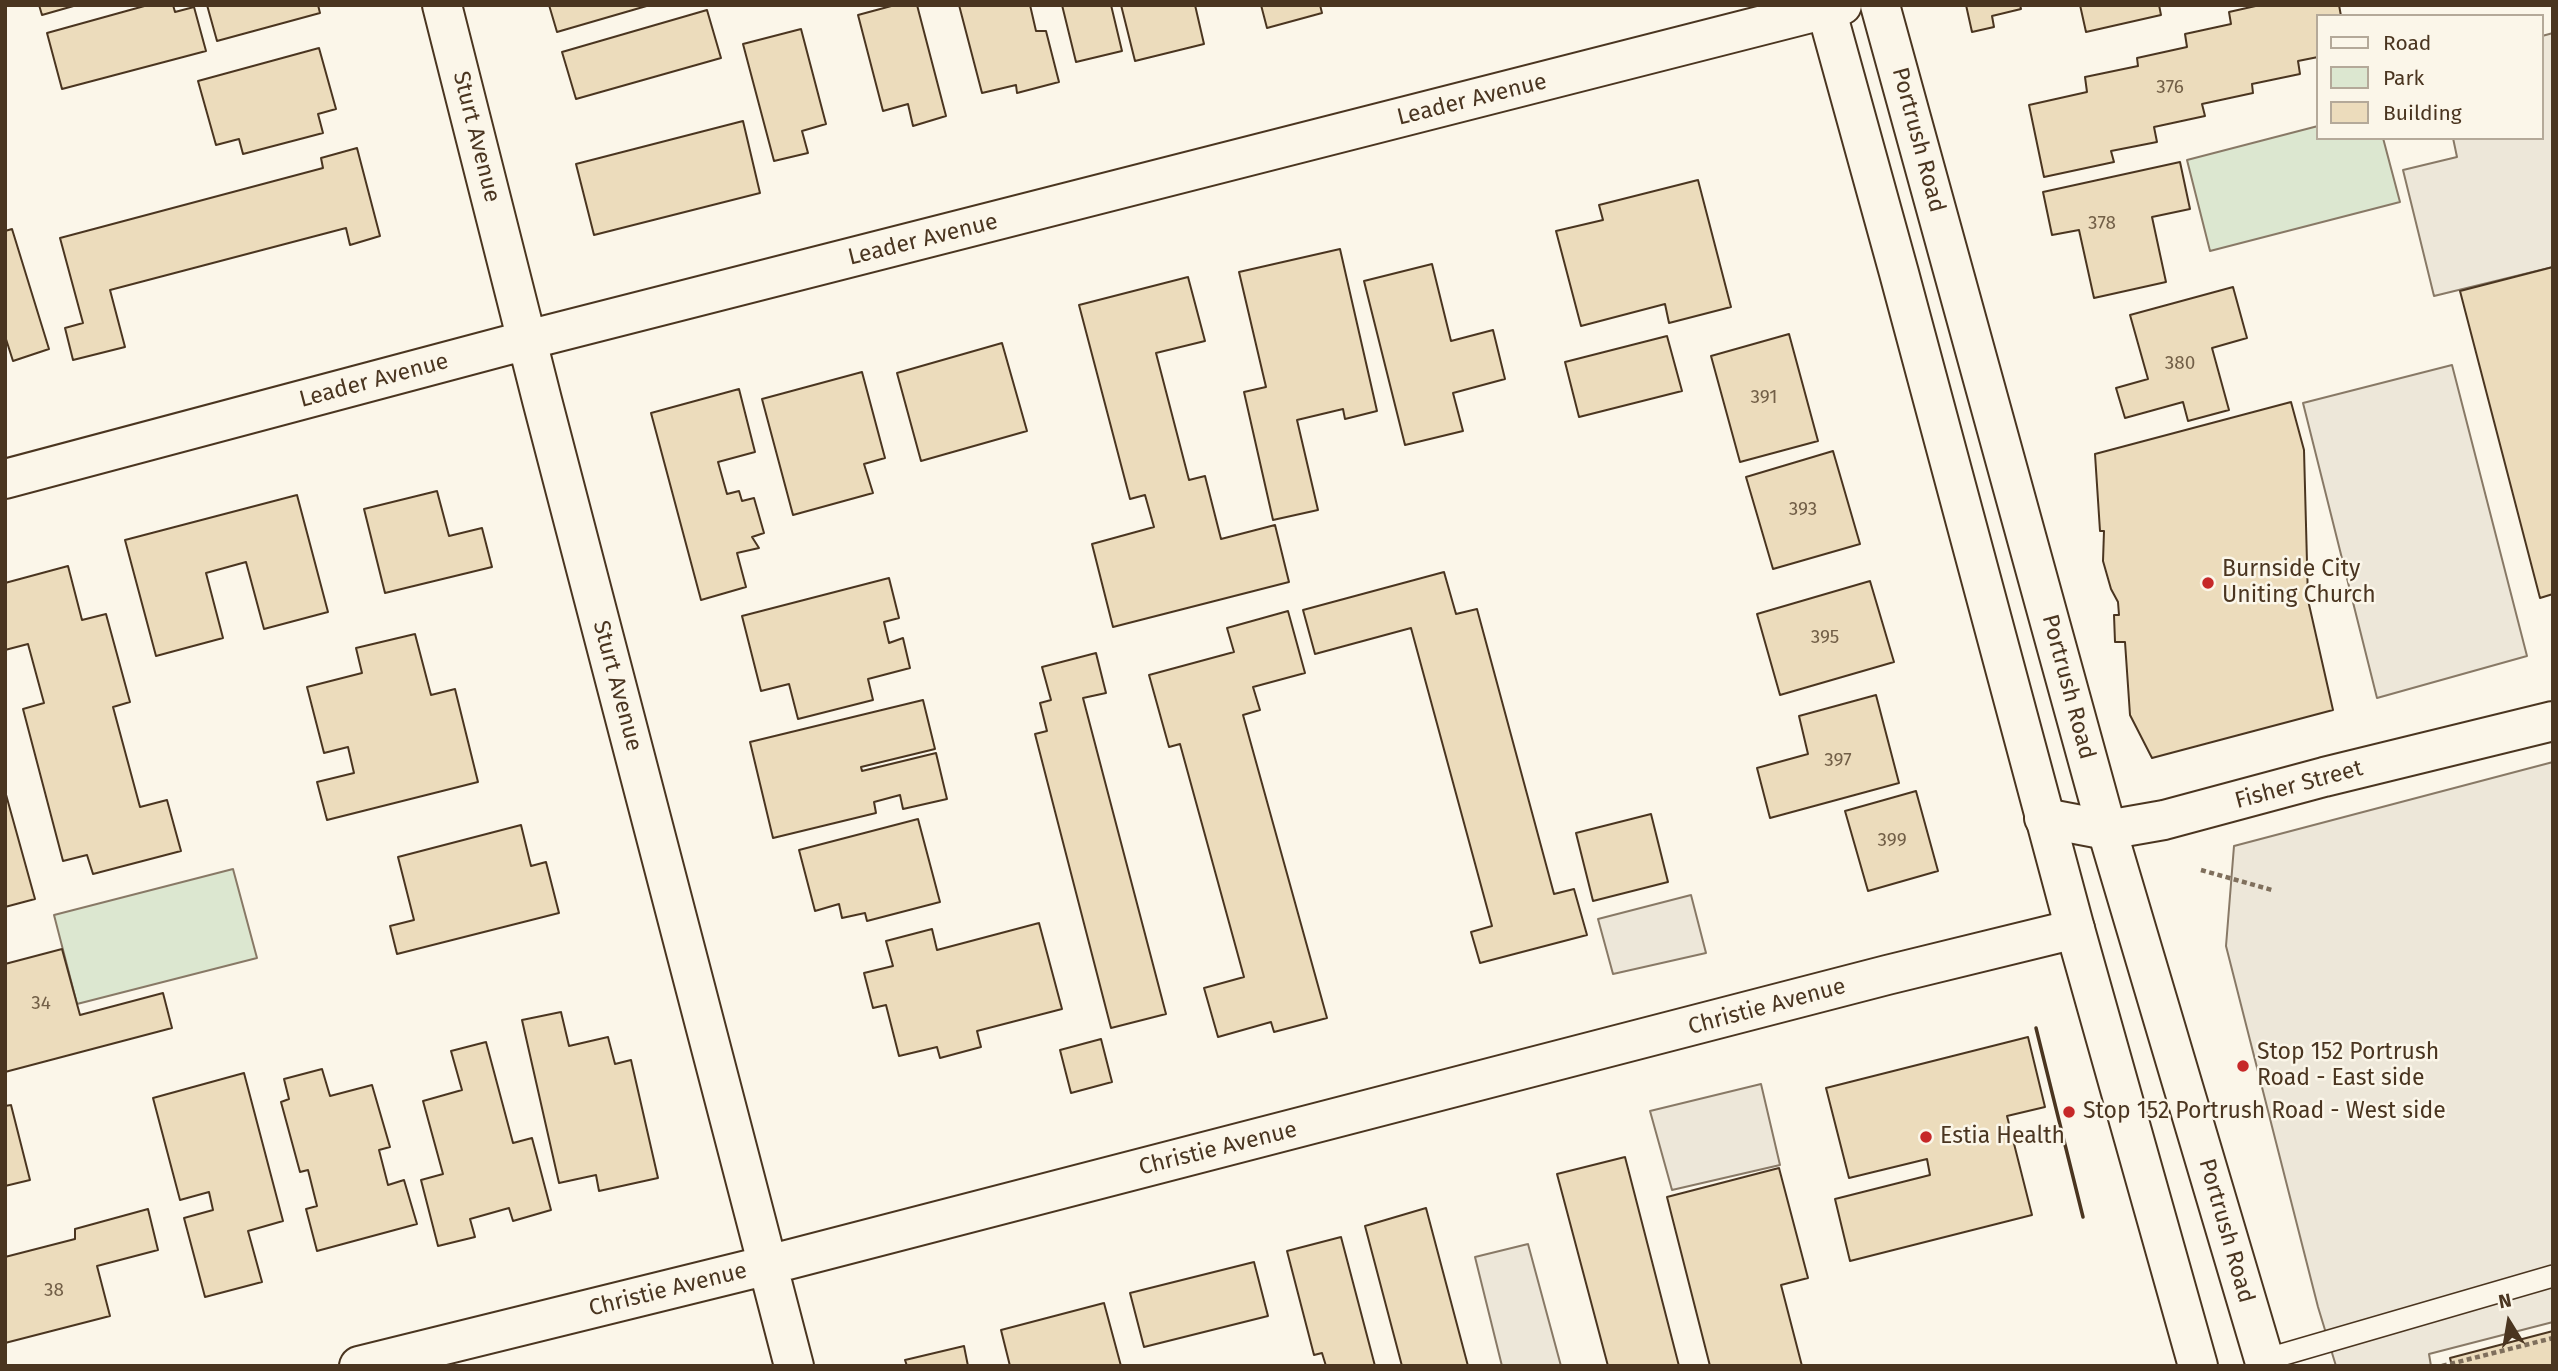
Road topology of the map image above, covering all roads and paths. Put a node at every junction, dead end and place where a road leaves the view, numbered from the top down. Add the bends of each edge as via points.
1 (443, 5) edge
2 (1880, 5) edge
3 (1831, 7) edge
4 (527, 340) junction
5 (5, 480) edge
6 (2552, 724) edge
7 (2045, 818) junction
8 (2107, 830) junction
9 (2200, 870) dead end
10 (2272, 890) dead end
11 (2075, 929) junction
12 (768, 1265) junction
13 (2553, 1276) edge
14 (2553, 1338) edge
15 (2265, 1363) edge
16 (359, 1366) edge
17 (794, 1366) edge
18 (2198, 1366) edge
19 (2442, 1366) edge

1 - 4 main road, Sturt Avenue
2 - 8 main road, Portrush Road
3 - 4 main road, Leader Avenue
3 - 7 main road
4 - 5 main road, Leader Avenue
4 - 12 main road, Sturt Avenue
6 - 8 main road, Fisher Street via 2177,817
7 - 8 main road, Fisher Street
7 - 11 main road
8 - 15 main road, Portrush Road
9 - 10 path
11 - 12 main road, Christie Avenue
11 - 18 main road
12 - 16 main road, Christie Avenue
12 - 17 main road, Sturt Avenue
13 - 15 lane
14 - 19 path

